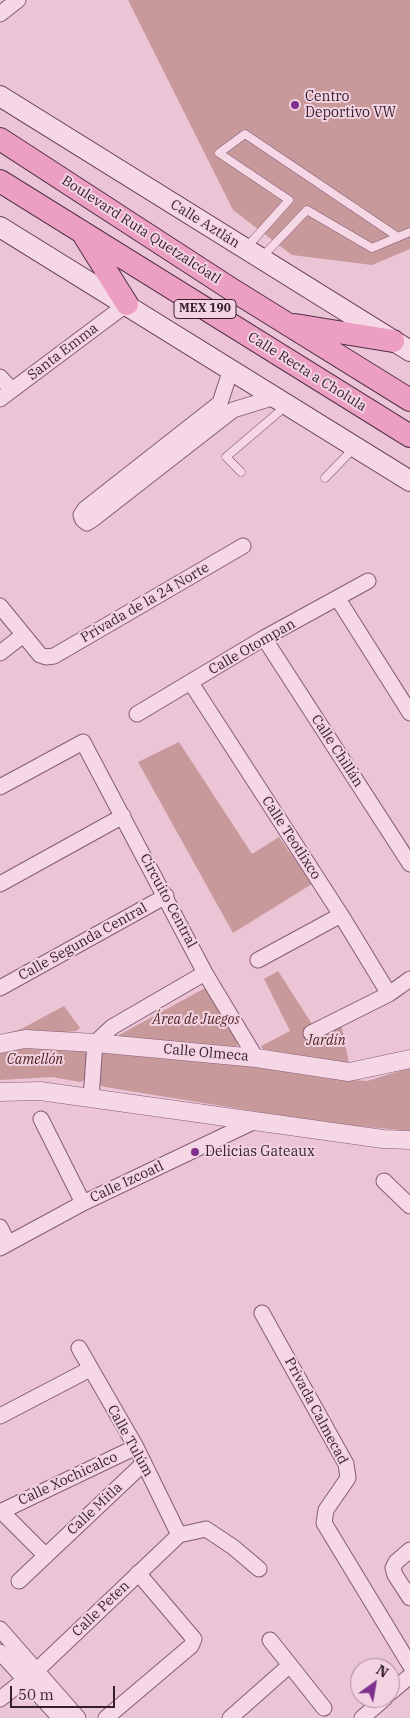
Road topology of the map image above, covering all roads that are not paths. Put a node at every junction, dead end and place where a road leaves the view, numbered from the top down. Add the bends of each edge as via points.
1 (18, 0) edge
2 (0, 14) edge
3 (0, 96) edge
4 (0, 139) edge
5 (0, 181) edge
6 (2, 231) edge
7 (82, 232) junction
8 (410, 232) edge
9 (398, 237) junction
10 (253, 254) junction
11 (127, 304) junction
12 (285, 323) junction
13 (404, 344) edge
14 (231, 369) junction
15 (0, 376) edge
16 (6, 395) edge
17 (282, 400) junction
18 (410, 400) edge
19 (410, 436) edge
20 (356, 447) junction
21 (241, 472) dead end
22 (326, 478) dead end
23 (410, 481) edge
24 (243, 546) dead end
25 (368, 581) dead end
26 (338, 599) junction
27 (0, 606) edge
28 (22, 636) junction
29 (264, 638) junction
30 (0, 653) edge
31 (192, 683) junction
32 (410, 713) edge
33 (137, 714) dead end
34 (0, 787) edge
35 (123, 816) junction
36 (410, 864) edge
37 (0, 884) edge
38 (166, 896) junction
39 (341, 915) junction
40 (258, 960) dead end
41 (205, 973) junction
42 (410, 979) edge
43 (0, 988) edge
44 (388, 994) junction
45 (311, 1033) dead end
46 (95, 1043) junction
47 (0, 1044) edge
48 (256, 1058) junction
49 (410, 1059) edge
50 (0, 1092) edge
51 (91, 1098) junction
52 (41, 1119) dead end
53 (256, 1121) junction
54 (410, 1140) edge
55 (384, 1181) dead end
56 (83, 1203) junction
57 (410, 1206) edge
58 (0, 1227) edge
59 (4, 1245) edge
60 (262, 1312) dead end
61 (79, 1348) dead end
62 (90, 1369) junction
63 (0, 1416) edge
64 (136, 1447) junction
65 (144, 1463) junction
66 (1, 1511) edge
67 (179, 1534) junction
68 (410, 1550) edge
69 (46, 1556) junction
70 (259, 1569) dead end
71 (138, 1573) junction
72 (19, 1581) dead end
73 (410, 1598) edge
74 (0, 1630) edge
75 (270, 1640) dead end
76 (0, 1652) edge
77 (290, 1665) junction
78 (410, 1665) edge
79 (31, 1674) junction
80 (0, 1699) edge
81 (324, 1708) dead end
82 (374, 1708) edge
83 (60, 1718) edge
84 (78, 1718) edge
85 (106, 1718) edge
86 (230, 1718) edge
87 (362, 1718) edge

1 - 2 street
3 - 10 main road, Calle Aztlán
4 - 12 main road, Boulevard Ruta Quetzalcóatl / MEX 190
5 - 7 main road, Calle Recta a Cholula / MEX 190
6 - 11 main road
7 - 11 main road
7 - 19 main road, Calle Recta a Cholula / MEX 190
8 - 9 lane
9 - 10 lane via 372,248 306,210
9 - 10 lane via 245,134 219,153 288,200
10 - 13 main road, Calle Aztlán
11 - 14 main road
11 - 16 street, Santa Emma
12 - 13 main road
12 - 18 main road, Boulevard Ruta Quetzalcóatl / MEX 190
14 - 17 main road
14 - 17 street via 220,402 85,509 81,515 83,520 87,523 93,519 233,410
15 - 16 street
17 - 20 main road
17 - 21 lane via 226,456
20 - 22 lane
20 - 23 main road
24 - 28 street, Privada de la 24 Norte via 54,656 40,655
25 - 26 street, Calle Otompan
26 - 29 street, Calle Otompan
26 - 32 street
27 - 28 street
28 - 30 street
29 - 31 street, Calle Otompan
29 - 36 street, Calle Chillán
31 - 33 street, Calle Otompan
31 - 39 street, Calle Teotlixco
34 - 35 street, Circuito Central via 83,742
35 - 37 street
35 - 38 street, Circuito Central
38 - 41 street, Circuito Central
38 - 43 street, Calle Segunda Central
39 - 40 street
39 - 44 street, Calle Teotlixco
41 - 46 street via 112,1027
41 - 48 street, Circuito Central
42 - 44 street
44 - 45 street
46 - 47 street, Calle Olmeca via 25,1039
46 - 48 street, Calle Olmeca
46 - 51 street
48 - 49 street, Calle Olmeca via 349,1072
50 - 51 street via 40,1091
51 - 53 street
52 - 56 street
53 - 54 street
53 - 56 street, Calle Izcoatl
55 - 57 street
56 - 59 street, Calle Izcoatl
58 - 59 street
60 - 78 street, Privada Calmecad via 346,1464 348,1478 326,1510 324,1523
61 - 62 street, Calle Tulúm
62 - 63 street
62 - 64 street, Calle Tulúm
64 - 65 street, Calle Tulúm
64 - 66 street, Calle Xochicalco
65 - 67 street, Calle Tulúm
65 - 69 street, Calle Mitla
66 - 69 street
67 - 70 street via 206,1529
67 - 71 street, Calle Peten
68 - 73 street via 393,1568 394,1575
69 - 72 street, Calle Mitla
71 - 79 street, Calle Peten
71 - 85 street via 194,1639 191,1646
74 - 79 street
75 - 77 street
76 - 79 street
77 - 81 street
77 - 86 street
79 - 80 street, Calle Peten
79 - 83 street
79 - 84 street
82 - 87 street

